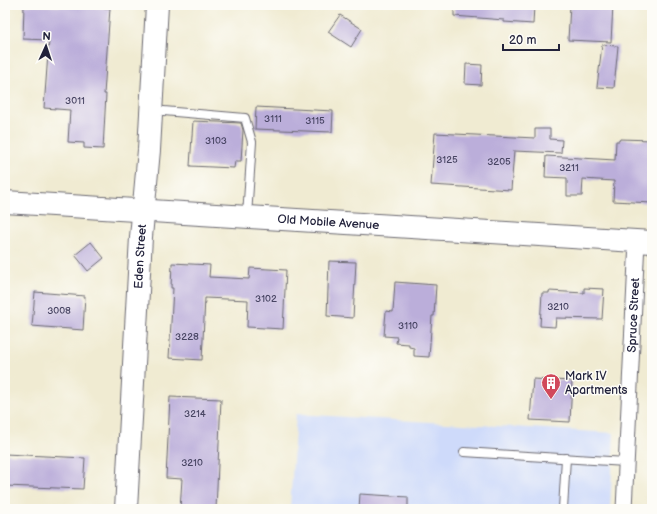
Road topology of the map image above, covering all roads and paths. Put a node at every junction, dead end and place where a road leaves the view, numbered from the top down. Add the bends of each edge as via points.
1 (157, 5) edge
2 (151, 110) junction
3 (5, 202) edge
4 (143, 210) junction
5 (247, 217) junction
6 (645, 242) edge
7 (464, 452) dead end
8 (566, 458) junction
9 (626, 462) junction
10 (126, 509) edge
11 (563, 509) edge
12 (624, 509) edge

1 - 2 main road, Eden Street
2 - 4 main road, Eden Street
2 - 5 lane via 245,118 252,142
3 - 4 main road, Old Mobile Avenue
4 - 5 main road, Old Mobile Avenue
4 - 10 main road, Eden Street
5 - 6 main road, Old Mobile Avenue
6 - 9 street, Spruce Street
7 - 8 lane
8 - 9 lane
8 - 11 lane
9 - 12 street, Spruce Street

